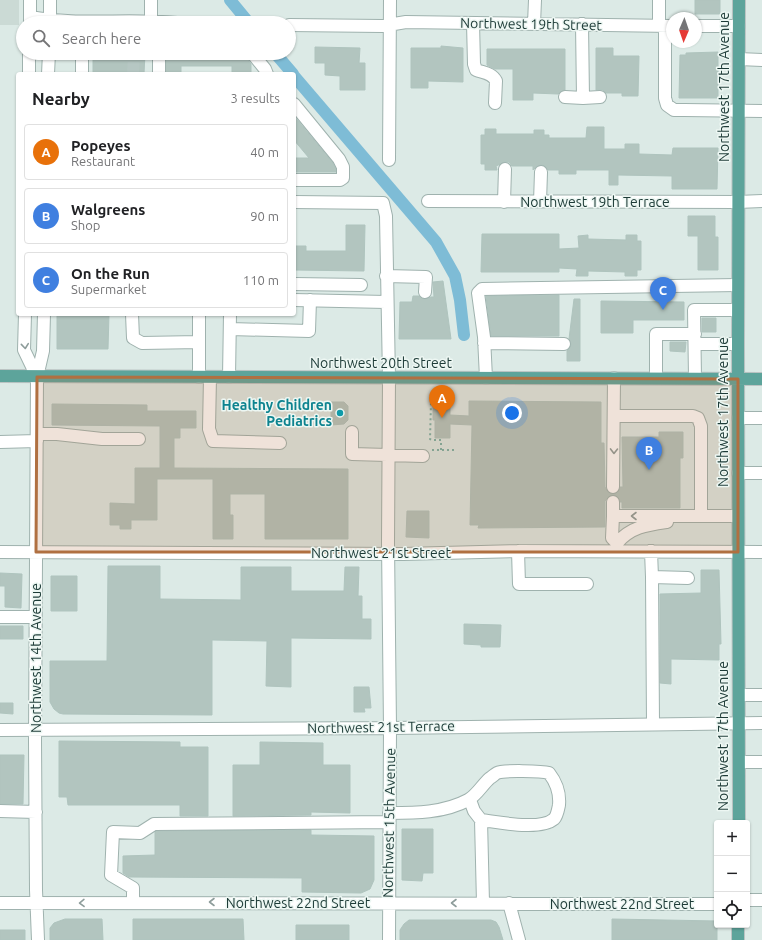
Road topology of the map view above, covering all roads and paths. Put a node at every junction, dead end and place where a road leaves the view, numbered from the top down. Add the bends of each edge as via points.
1 (30, 0) edge
2 (50, 0) edge
3 (151, 0) edge
4 (390, 0) edge
5 (535, 0) edge
6 (659, 0) edge
7 (739, 0) edge
8 (30, 16) edge
9 (50, 16) edge
10 (155, 16) edge
11 (473, 23) junction
12 (390, 24) junction
13 (534, 24) junction
14 (582, 24) junction
15 (296, 25) edge
16 (666, 26) edge
17 (702, 26) edge
18 (739, 26) junction
19 (739, 59) junction
20 (29, 60) edge
21 (49, 60) edge
22 (82, 60) edge
23 (159, 60) edge
24 (258, 60) edge
25 (762, 60) edge
26 (29, 72) edge
27 (48, 72) edge
28 (82, 72) edge
29 (159, 72) edge
30 (267, 72) edge
31 (565, 97) dead end
32 (600, 97) dead end
33 (583, 98) junction
34 (495, 103) dead end
35 (296, 106) edge
36 (738, 111) junction
37 (762, 111) edge
38 (389, 160) dead end
39 (505, 169) dead end
40 (540, 172) dead end
41 (296, 180) edge
42 (428, 201) dead end
43 (762, 201) edge
44 (296, 202) edge
45 (504, 202) junction
46 (540, 202) junction
47 (738, 202) junction
48 (386, 276) junction
49 (296, 284) edge
50 (361, 285) dead end
51 (738, 285) junction
52 (425, 292) dead end
53 (296, 300) edge
54 (310, 300) junction
55 (386, 302) junction
56 (738, 310) junction
57 (25, 316) edge
58 (44, 316) edge
59 (132, 316) edge
60 (199, 316) edge
61 (230, 316) edge
62 (230, 329) junction
63 (695, 339) junction
64 (199, 342) junction
65 (484, 343) junction
66 (564, 344) dead end
67 (738, 344) junction
68 (0, 376) edge
69 (36, 377) junction
70 (204, 377) junction
71 (229, 377) junction
72 (388, 378) junction
73 (486, 378) junction
74 (614, 378) junction
75 (656, 378) junction
76 (695, 378) junction
77 (738, 379) junction
78 (762, 379) edge
79 (442, 395) dead end
80 (614, 416) junction
81 (738, 418) junction
82 (762, 418) edge
83 (352, 432) dead end
84 (37, 438) junction
85 (139, 439) dead end
86 (0, 442) edge
87 (280, 442) dead end
88 (457, 450) dead end
89 (388, 456) junction
90 (423, 456) dead end
91 (738, 473) junction
92 (762, 474) edge
93 (613, 487) dead end
94 (613, 502) dead end
95 (613, 516) junction
96 (701, 516) junction
97 (738, 516) junction
98 (617, 547) junction
99 (518, 551) junction
100 (651, 551) junction
101 (0, 552) edge
102 (36, 552) junction
103 (738, 552) junction
104 (762, 552) edge
105 (388, 554) junction
106 (652, 578) junction
107 (688, 578) dead end
108 (587, 584) dead end
109 (0, 617) edge
110 (36, 617) junction
111 (738, 695) junction
112 (762, 695) edge
113 (739, 723) junction
114 (762, 723) edge
115 (653, 724) junction
116 (390, 728) junction
117 (0, 730) edge
118 (35, 730) junction
119 (739, 762) junction
120 (762, 762) edge
121 (470, 800) junction
122 (0, 811) edge
123 (36, 812) junction
124 (389, 817) junction
125 (480, 820) junction
126 (738, 820) edge
127 (750, 900) edge
128 (762, 900) edge
129 (133, 902) junction
130 (0, 903) edge
131 (37, 903) junction
132 (388, 903) junction
133 (483, 903) junction
134 (510, 903) junction
135 (714, 904) edge
136 (738, 928) edge
137 (38, 940) edge
138 (388, 940) edge
139 (519, 940) edge
140 (738, 940) edge

1 - 8 street
2 - 9 street
3 - 10 street
4 - 12 street
5 - 13 street
6 - 16 street
7 - 18 main road, Northwest 17th Avenue
11 - 12 street, Northwest 19th Street
11 - 13 street, Northwest 19th Street
11 - 34 street via 474,64 476,70 488,74 496,81
12 - 15 street, Northwest 19th Street
12 - 38 street
13 - 14 street, Northwest 19th Street
14 - 16 street, Northwest 19th Street
14 - 33 street
16 - 36 street via 667,106 674,110
17 - 18 street
18 - 19 main road, Northwest 17th Avenue
19 - 25 street
19 - 36 main road, Northwest 17th Avenue
20 - 26 street
21 - 27 street
22 - 28 street
23 - 29 street
24 - 30 street
31 - 33 street
32 - 33 street
35 - 41 street via 343,167 343,178 340,180
36 - 37 street
36 - 47 main road, Northwest 17th Avenue
39 - 45 street
40 - 46 street
42 - 45 street, Northwest 19th Terrace
43 - 47 street, Northwest 19th Terrace
44 - 48 street, Northwest 15th Avenue via 383,203 386,216
45 - 46 street, Northwest 19th Terrace
46 - 47 street, Northwest 19th Terrace
47 - 51 main road, Northwest 17th Avenue
48 - 52 street via 426,277
48 - 55 street, Northwest 15th Avenue
49 - 50 street
51 - 56 main road, Northwest 17th Avenue
51 - 65 street via 482,289 478,292
53 - 54 street
54 - 55 street
54 - 62 street via 309,331
55 - 72 street, Northwest 15th Avenue
56 - 63 street via 694,310
56 - 67 main road, Northwest 17th Avenue
57 -> 69 street, Northwest 14th Avenue via 24,350
58 - 69 street, Northwest 14th Avenue via 43,351
59 - 64 street via 133,338 142,343
60 - 64 street
61 - 62 street
62 - 71 street
63 - 67 street
63 - 75 street via 656,334
63 - 76 street
64 - 70 street
65 - 66 street
65 - 73 street
67 - 77 main road, Northwest 17th Avenue
68 - 69 main road, Northwest 20th Street
69 - 70 main road, Northwest 20th Street
69 - 84 street, Northwest 14th Avenue
70 - 71 main road, Northwest 20th Street
70 - 87 street via 209,429 213,441
71 - 72 main road, Northwest 20th Street
72 - 73 main road, Northwest 20th Street
72 - 89 street, Northwest 15th Avenue
73 - 74 main road, Northwest 20th Street
74 - 75 main road, Northwest 20th Street
74 - 80 street
75 - 76 main road, Northwest 20th Street
76 - 77 main road, Northwest 20th Street
77 - 78 main road, Northwest 20th Street
77 - 81 main road, Northwest 17th Avenue
79 - 88 path via 442,401 431,402 430,439 441,440 440,450
80 -> 93 street
80 - 96 street via 698,418 701,426
81 - 82 street
81 - 91 main road, Northwest 17th Avenue
83 - 89 street via 352,454
84 - 85 street via 57,434 102,439
84 - 86 street
84 - 102 street, Northwest 14th Avenue
89 - 90 street
89 - 105 street, Northwest 15th Avenue
91 - 92 street
91 - 97 main road, Northwest 17th Avenue
94 - 95 street
96 -> 95 street
95 - 98 street via 612,538
96 - 97 street
96 - 98 street via 637,528 627,532
97 - 103 main road, Northwest 17th Avenue
98 - 99 street, Northwest 21st Street
98 - 100 street, Northwest 21st Street
99 - 105 street, Northwest 21st Street
99 - 108 street via 519,584
100 - 103 street, Northwest 21st Street
100 - 106 street
101 - 102 street, Northwest 21st Street
102 - 105 street, Northwest 21st Street
102 - 110 street, Northwest 14th Avenue
103 - 104 street, Northwest 21st Street
103 - 111 main road, Northwest 17th Avenue
105 - 116 street, Northwest 15th Avenue
106 - 107 street
106 - 115 street
109 - 110 street
110 - 118 street, Northwest 14th Avenue
111 - 112 street
111 - 113 main road, Northwest 17th Avenue
113 - 114 street, Northwest 21st Terrace
113 - 115 street, Northwest 21st Terrace
113 - 119 main road, Northwest 17th Avenue
115 - 116 street, Northwest 21st Terrace
116 - 118 street, Northwest 21st Terrace
116 - 124 street, Northwest 15th Avenue
117 - 118 street, Northwest 21st Terrace
118 - 123 street, Northwest 14th Avenue
119 - 120 street
119 - 126 main road, Northwest 17th Avenue
121 - 124 street via 436,811
121 - 125 street
121 - 125 street via 498,772 542,772 550,773 553,778 559,801 556,818 532,825
122 - 123 street
123 - 131 street, Northwest 14th Avenue
124 - 129 street via 154,824 140,833 113,832 111,874 133,888
124 - 132 street, Northwest 15th Avenue
125 - 133 street
127 - 128 street
129 -> 131 street, Northwest 22nd Street
132 -> 129 street, Northwest 22nd Street
130 - 131 street, Northwest 22nd Street
131 - 137 street, Northwest 14th Avenue
133 -> 132 street, Northwest 22nd Street
132 - 138 street, Northwest 15th Avenue
133 - 134 street, Northwest 22nd Street
134 - 135 street, Northwest 22nd Street
134 - 139 street
136 - 140 main road

